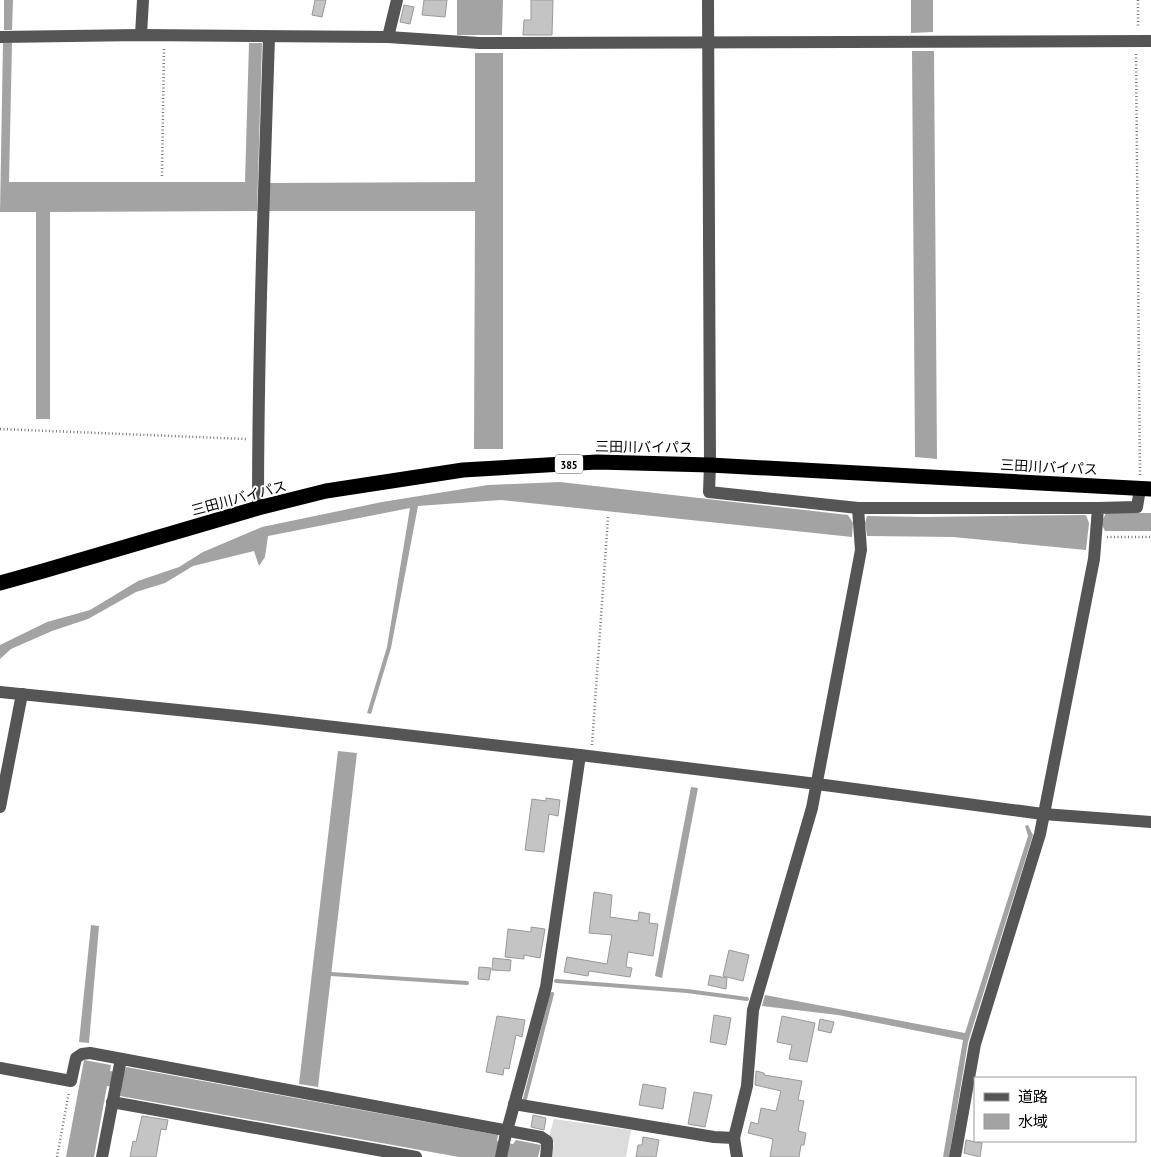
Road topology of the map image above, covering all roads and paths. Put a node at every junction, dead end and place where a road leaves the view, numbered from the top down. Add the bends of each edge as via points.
1 (144, 0) edge
2 (397, 0) edge
3 (708, 0) edge
4 (1138, 0) edge
5 (141, 35) junction
6 (0, 36) edge
7 (164, 36) junction
8 (269, 37) junction
9 (388, 37) junction
10 (1136, 41) junction
11 (1151, 41) edge
12 (708, 43) junction
13 (162, 176) dead end
14 (0, 429) edge
15 (258, 439) junction
16 (710, 465) junction
17 (1145, 489) edge
18 (258, 508) junction
19 (858, 508) junction
20 (1098, 508) junction
21 (608, 517) dead end
22 (1096, 537) junction
23 (1151, 537) edge
24 (0, 582) edge
25 (0, 692) edge
26 (22, 694) junction
27 (585, 755) junction
28 (817, 784) junction
29 (0, 807) edge
30 (1043, 814) junction
31 (1151, 822) edge
32 (120, 1065) junction
33 (0, 1068) edge
34 (71, 1081) junction
35 (114, 1096) junction
36 (514, 1104) junction
37 (506, 1134) junction
38 (734, 1138) junction
39 (57, 1157) edge
40 (102, 1157) edge
41 (416, 1157) edge
42 (501, 1157) edge
43 (546, 1157) edge
44 (737, 1157) edge
45 (955, 1157) edge

1 - 5 street
2 - 9 street
3 - 12 street
4 - 10 path
5 - 6 street
5 - 7 street
7 - 8 street
7 - 13 path
8 - 9 street
8 - 15 street
9 - 12 street via 479,43
10 - 11 street
10 - 12 street
10 - 17 path
12 - 16 street
14 - 15 path
15 - 18 street
16 - 17 highway, 三田川バイパス / 385
16 - 18 highway, 三田川バイパス / 385 via 598,462 463,470 326,491
16 - 19 street via 709,492
17 - 20 street via 1137,508
18 - 24 highway, 三田川バイパス / 385
19 - 20 street
19 - 28 street via 861,550
20 - 22 street
21 - 27 path
22 - 23 path
22 - 30 street
25 - 26 street
26 - 27 street
26 - 29 street
27 - 28 street
27 - 36 street via 546,987
28 - 30 street
28 - 38 street via 753,1010 746,1086
30 - 31 street
30 - 45 street via 1040,834 975,1044
32 - 34 street via 90,1053 82,1054 76,1058
32 - 35 street
32 - 37 street
33 - 34 street
34 - 39 path
35 - 40 street
35 - 41 street
36 - 37 street
36 - 38 street
37 - 42 street
37 - 43 street via 541,1137 547,1141
38 - 44 street

